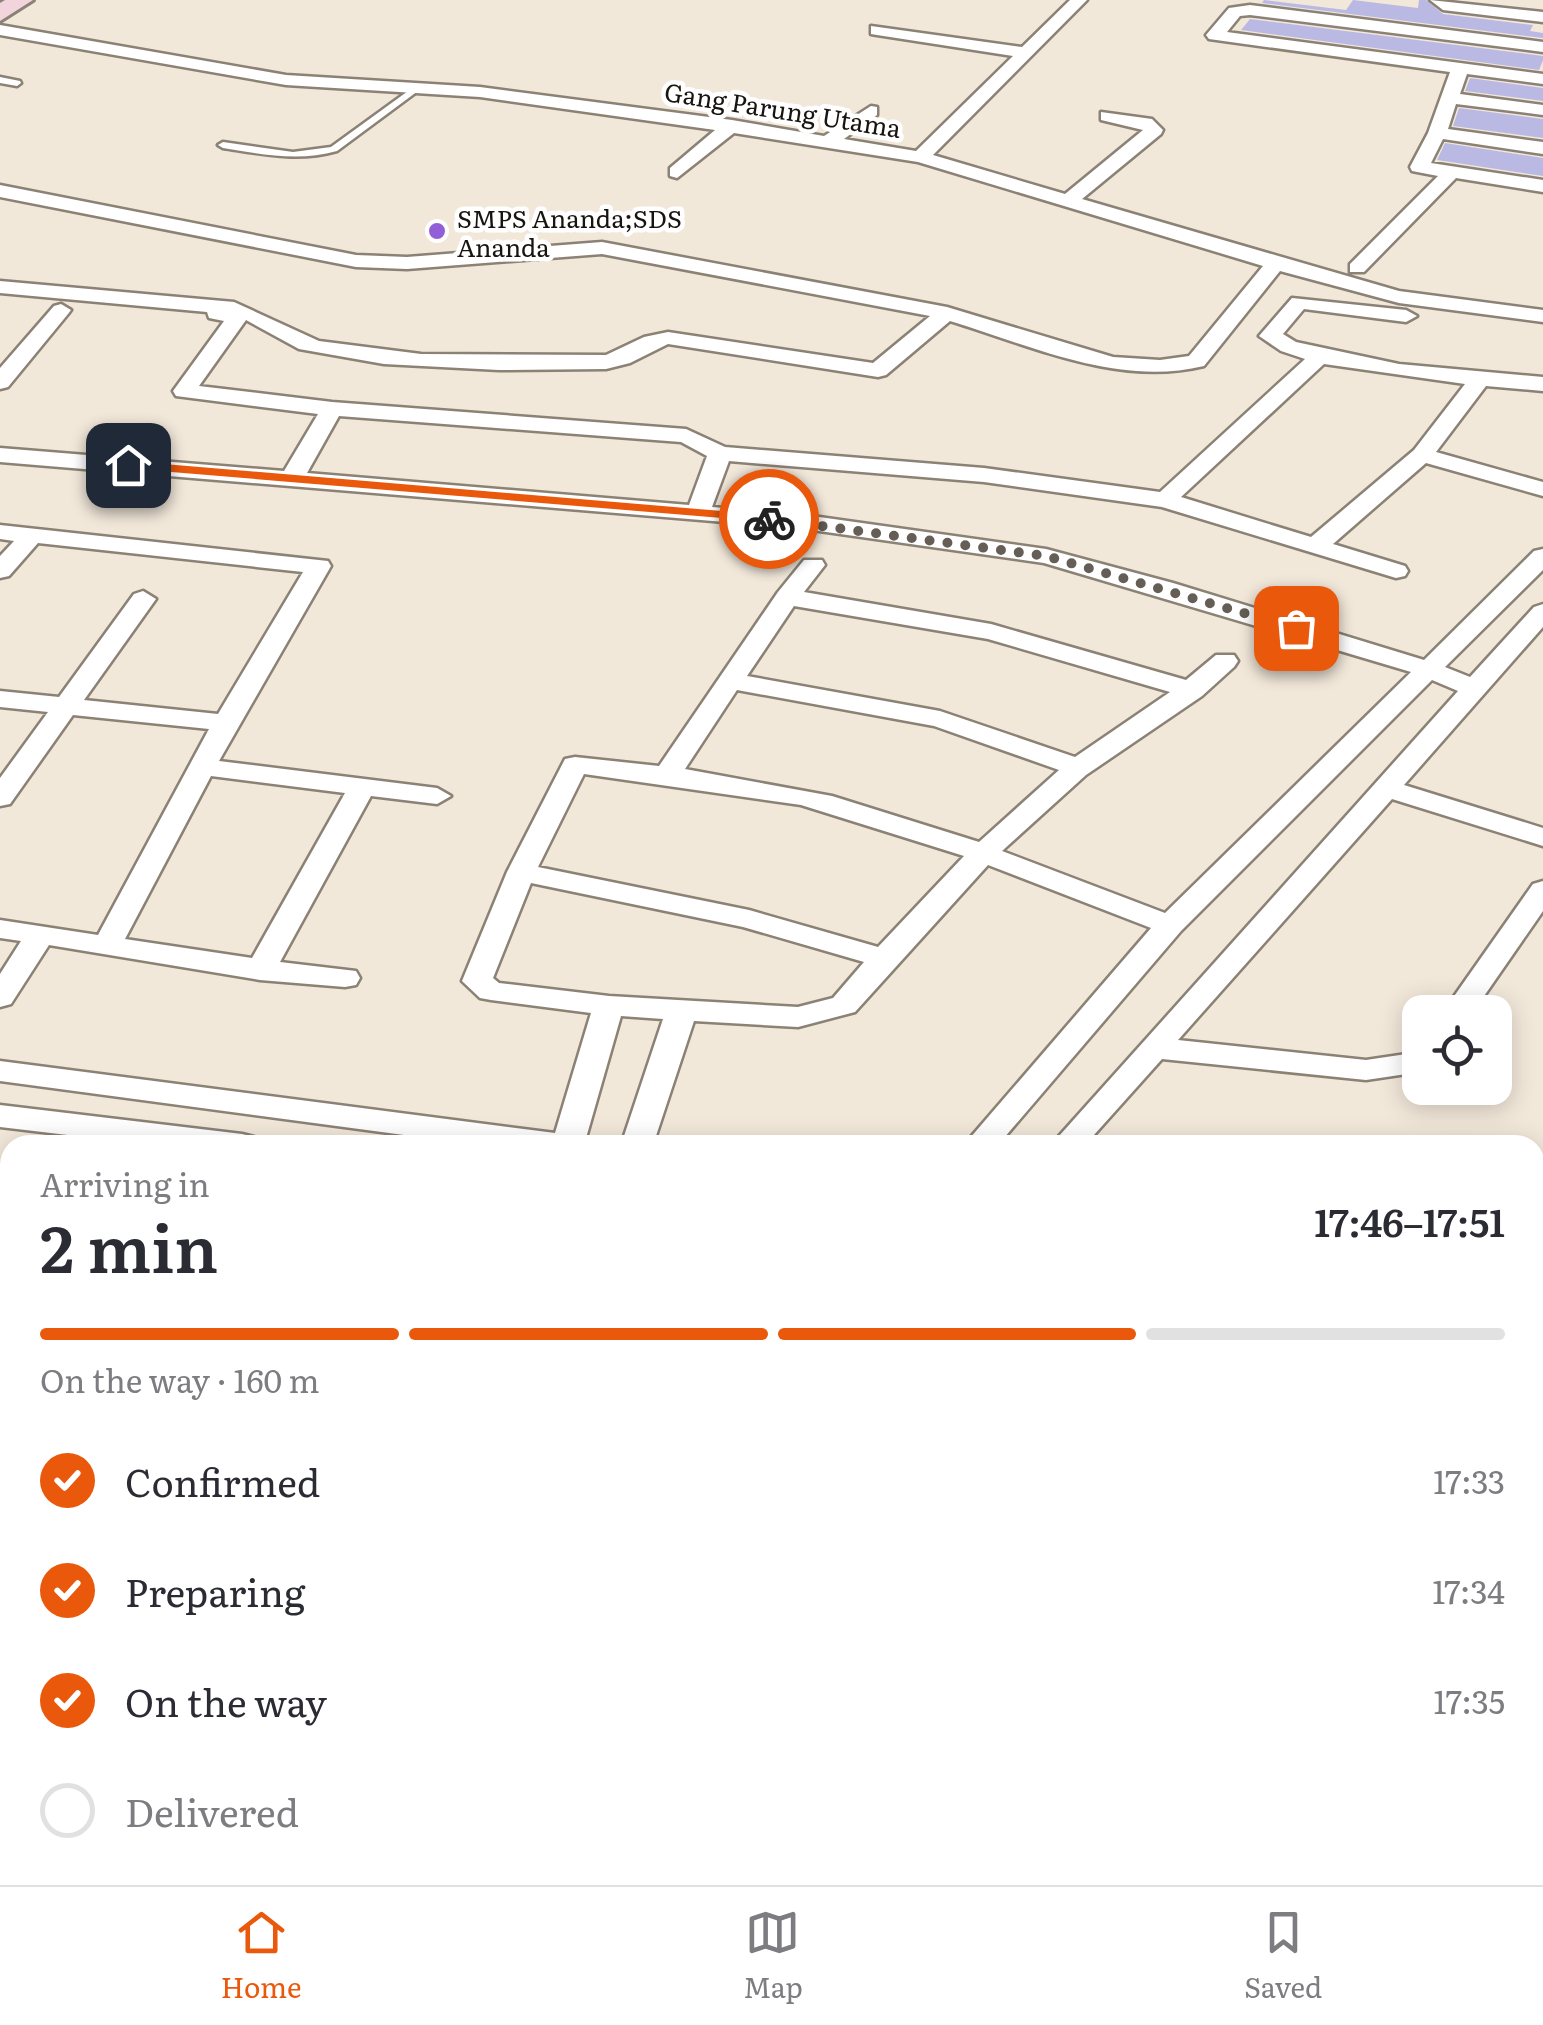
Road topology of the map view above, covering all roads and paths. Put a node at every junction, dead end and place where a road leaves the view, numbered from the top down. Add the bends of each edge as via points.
1 (1078, 0) edge
2 (1438, 0) edge
3 (1486, 11) junction
4 (6, 13) edge
5 (1543, 17) edge
6 (876, 30) dead end
7 (1473, 40) junction
8 (1543, 47) edge
9 (1028, 53) junction
10 (1460, 68) junction
11 (1543, 79) edge
12 (0, 80) edge
13 (17, 83) dead end
14 (418, 88) junction
15 (1450, 98) junction
16 (1543, 110) edge
17 (871, 111) dead end
18 (1107, 116) dead end
19 (732, 124) junction
20 (1437, 133) junction
21 (830, 142) junction
22 (223, 145) dead end
23 (1543, 148) edge
24 (920, 157) junction
25 (677, 172) dead end
26 (1450, 174) junction
27 (1543, 186) edge
28 (0, 191) edge
29 (1069, 200) junction
30 (1276, 262) junction
31 (1358, 268) dead end
32 (0, 287) edge
33 (150, 308) dead end
34 (61, 310) dead end
35 (947, 312) junction
36 (1543, 316) edge
37 (1543, 333) edge
38 (1320, 356) junction
39 (1480, 379) junction
40 (0, 382) edge
41 (1543, 384) edge
42 (332, 409) junction
43 (720, 452) junction
44 (0, 455) edge
45 (1422, 455) junction
46 (291, 480) junction
47 (1543, 489) edge
48 (1164, 500) junction
49 (698, 513) junction
50 (0, 532) edge
51 (30, 536) junction
52 (1317, 545) junction
53 (1543, 556) edge
54 (814, 565) dead end
55 (0, 571) edge
56 (1396, 571) dead end
57 (787, 598) junction
58 (143, 599) dead end
59 (1543, 612) edge
60 (1225, 660) dead end
61 (1427, 668) junction
62 (729, 682) junction
63 (1473, 688) junction
64 (1193, 690) junction
65 (0, 699) edge
66 (68, 705) junction
67 (226, 723) junction
68 (203, 767) junction
69 (1078, 767) junction
70 (667, 775) junction
71 (362, 788) junction
72 (1383, 788) junction
73 (437, 796) dead end
74 (0, 798) edge
75 (1543, 838) edge
76 (982, 854) junction
77 (521, 872) junction
78 (1543, 890) edge
79 (1170, 925) junction
80 (0, 929) edge
81 (41, 934) junction
82 (108, 943) junction
83 (883, 958) junction
84 (260, 971) junction
85 (345, 978) dead end
86 (1470, 995) edge
87 (0, 997) edge
88 (610, 1006) junction
89 (681, 1012) junction
90 (1156, 1048) junction
91 (1402, 1065) edge
92 (0, 1071) edge
93 (0, 1116) edge
94 (159, 1135) edge
95 (484, 1135) edge
96 (571, 1135) edge
97 (640, 1135) edge
98 (989, 1135) edge
99 (1076, 1135) edge

1 - 9 street
2 - 3 street
3 - 5 street
3 - 7 street
4 - 14 street, Gang Parung Utama via 286,80
6 - 9 street
7 - 8 street
7 - 10 street via 1250,10 1235,12 1216,34
9 - 24 street
10 - 11 street
10 - 15 street
12 - 13 lane
14 - 19 street, Gang Parung Utama
14 - 22 lane via 322,154
15 - 16 street
15 - 20 street
17 - 21 street
18 - 29 street via 1154,130
19 - 21 street, Gang Parung Utama
19 - 25 street
20 - 23 street
20 - 26 street via 1419,167
21 - 24 street, Gang Parung Utama
24 - 29 street, Gang Parung Utama
26 - 27 street
26 - 31 street
28 - 35 street via 356,261 602,248
29 - 30 street, Gang Parung Utama
30 - 35 street via 1196,361 1180,366 1110,363
30 - 36 street, Gang Parung Utama via 1399,297
32 - 35 street via 234,308 259,314 310,346 436,360 608,362 668,338 878,370
33 - 42 street via 238,316 184,391
34 - 40 street
37 - 38 street via 1299,302 1270,336
38 - 39 street
38 - 48 street
39 - 41 street
39 - 45 street
42 - 43 street via 686,436
42 - 46 street
43 - 48 street via 984,475
43 - 49 street
44 - 46 street
45 - 47 street
45 - 52 street
46 - 49 street
48 - 52 street
49 - 61 street via 1046,556
50 - 51 street
51 - 55 street
51 - 67 street via 319,566
52 - 56 street
53 - 61 street
54 - 57 street
57 - 62 street
57 - 64 street via 991,632
58 - 66 street
59 - 63 street
60 - 64 street
61 - 63 street
61 - 79 street
62 - 69 street via 940,719
62 - 70 street
63 - 72 street
64 - 69 street
65 - 66 street
66 - 67 street
66 - 74 street
67 - 68 street
68 - 71 street
68 - 82 street
69 - 76 street
70 - 76 street via 829,804
70 - 77 street via 575,765
71 - 73 street
71 - 84 street
72 - 75 street
72 - 90 street
76 - 79 street
76 - 83 street
77 - 83 street via 732,913
77 - 88 street via 477,981 492,991
78 - 86 street
79 - 98 street
80 - 81 street
81 - 82 street
81 - 87 street
82 - 84 street
83 - 89 street via 844,1005 828,1012
84 - 85 street
88 - 89 street
88 - 96 street
89 - 97 street
90 - 91 street via 1366,1070
90 - 99 street
92 - 95 street
93 - 94 street

